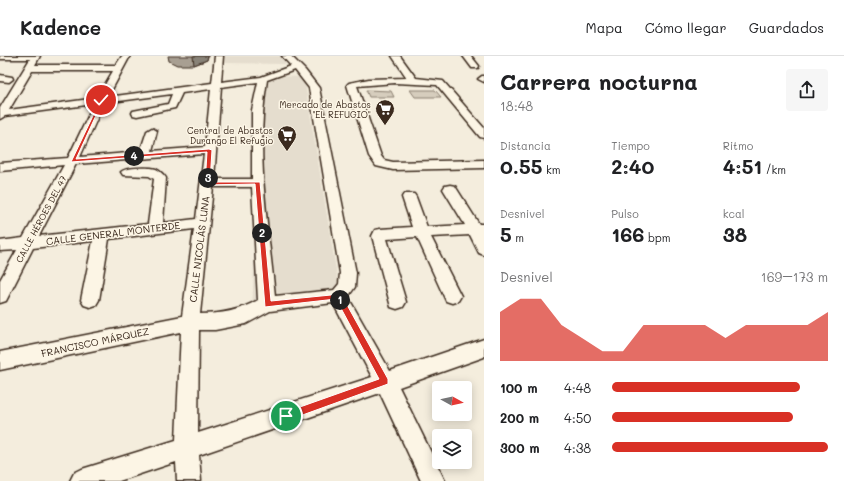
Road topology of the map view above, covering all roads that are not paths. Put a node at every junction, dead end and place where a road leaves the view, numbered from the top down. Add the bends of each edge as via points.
1 (36, 56) edge
2 (126, 56) edge
3 (220, 56) edge
4 (286, 56) edge
5 (396, 56) edge
6 (467, 56) edge
7 (0, 57) edge
8 (475, 66) dead end
9 (295, 67) junction
10 (28, 68) junction
11 (119, 68) junction
12 (306, 76) junction
13 (267, 77) junction
14 (414, 81) junction
15 (216, 84) junction
16 (178, 90) junction
17 (101, 100) junction
18 (137, 113) dead end
19 (1, 115) edge
20 (152, 131) dead end
21 (484, 135) edge
22 (209, 150) junction
23 (145, 155) junction
24 (72, 161) junction
25 (484, 164) edge
26 (0, 167) edge
27 (127, 172) dead end
28 (207, 183) junction
29 (258, 183) junction
30 (450, 189) dead end
31 (409, 197) dead end
32 (202, 223) junction
33 (155, 228) junction
34 (479, 229) edge
35 (421, 231) junction
36 (102, 234) junction
37 (29, 242) junction
38 (0, 246) edge
39 (484, 248) edge
40 (0, 296) edge
41 (338, 296) junction
42 (452, 296) dead end
43 (90, 300) dead end
44 (397, 302) dead end
45 (267, 304) junction
46 (190, 322) junction
47 (484, 348) edge
48 (0, 361) edge
49 (385, 381) junction
50 (186, 448) junction
51 (82, 481) edge
52 (189, 481) edge
53 (433, 481) edge

1 - 7 street
1 - 10 street
2 - 11 street, CALLE HÉROES DEL 47
3 - 15 street, CALLE NICOLÁS LUNA
4 - 9 street
5 - 14 street
6 - 8 street
9 - 12 street
9 - 13 street
10 - 11 street
10 - 19 street
11 - 17 street, CALLE HÉROES DEL 47
12 - 13 street
12 - 41 street via 314,88 321,119 348,273 348,286
13 - 15 street
13 - 29 street via 257,110
14 - 21 street via 442,84
14 - 25 street via 352,85 375,156 380,163 393,166
15 - 16 street
15 - 22 street, CALLE NICOLÁS LUNA
16 - 17 street
16 - 18 street via 172,106
17 - 19 street
17 - 24 street, CALLE HÉROES DEL 47
20 - 23 street
22 - 23 street
22 - 28 street, CALLE NICOLÁS LUNA
23 - 24 street
24 - 26 street
24 - 37 street, CALLE HÉROES DEL 47
27 - 33 street via 152,172 160,178
28 - 29 street
28 - 32 street, CALLE NICOLÁS LUNA
29 - 45 street
30 - 34 street
31 - 35 street
32 - 33 street, CALLE GENERAL MONTERDE
32 - 46 street, CALLE NICOLÁS LUNA
33 - 36 street, CALLE GENERAL MONTERDE
34 - 35 street
34 - 39 street
35 - 42 street
35 - 44 street via 383,232 379,236
36 - 37 street, CALLE GENERAL MONTERDE
36 - 43 street
37 - 38 street, CALLE GENERAL MONTERDE
37 - 40 street, CALLE HÉROES DEL 47
41 - 45 street
41 - 49 street
45 - 46 street, FRANCISCO MÁRQUEZ via 246,316 215,322
46 - 48 street, FRANCISCO MÁRQUEZ
46 - 50 street, CALLE NICOLÁS LUNA
47 - 49 street
49 - 50 street
49 - 53 street
50 - 51 street
50 - 52 street, CALLE NICOLÁS LUNA

